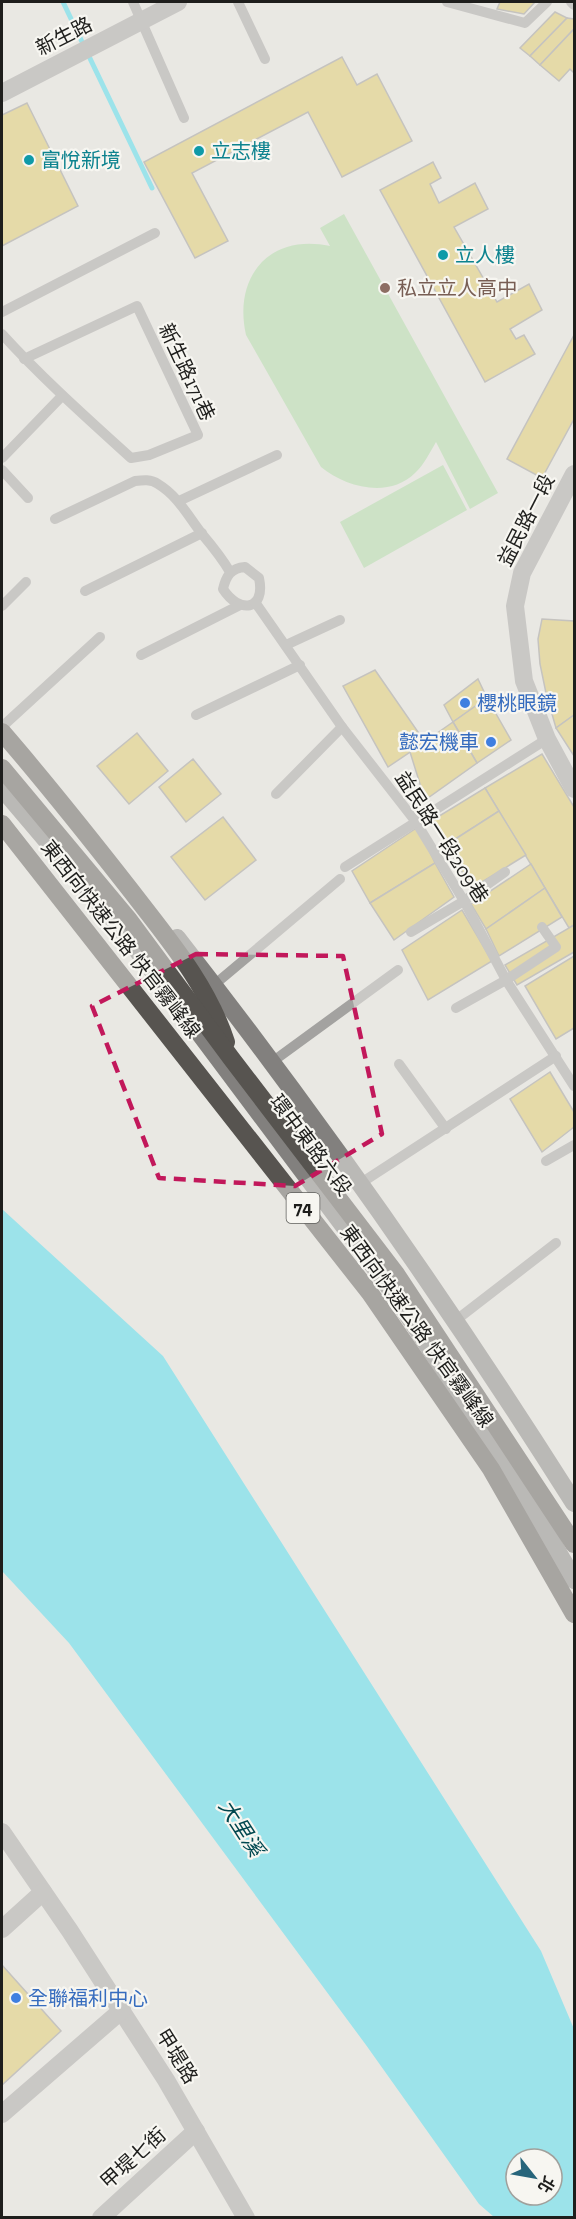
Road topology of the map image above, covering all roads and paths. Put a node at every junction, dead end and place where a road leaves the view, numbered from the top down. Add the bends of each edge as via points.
1 (133, 2) edge
2 (178, 2) edge
3 (237, 2) edge
4 (447, 2) edge
5 (547, 2) edge
6 (571, 2) edge
7 (574, 5) edge
8 (143, 20) junction
9 (265, 59) dead end
10 (2, 93) edge
11 (184, 118) dead end
12 (155, 233) dead end
13 (2, 312) edge
14 (2, 334) edge
15 (24, 359) junction
16 (62, 396) junction
17 (277, 455) dead end
18 (2, 458) edge
19 (2, 470) edge
20 (574, 478) edge
21 (28, 498) dead end
22 (179, 501) junction
23 (55, 519) dead end
24 (202, 533) junction
25 (230, 572) junction
26 (26, 582) dead end
27 (85, 591) dead end
28 (255, 602) junction
29 (240, 605) junction
30 (2, 606) edge
31 (340, 621) dead end
32 (100, 637) dead end
33 (286, 645) junction
34 (141, 655) dead end
35 (300, 665) junction
36 (196, 715) dead end
37 (2, 726) edge
38 (342, 727) junction
39 (547, 739) junction
40 (2, 768) edge
41 (2, 788) edge
42 (574, 789) edge
43 (276, 794) dead end
44 (82, 815) junction
45 (416, 822) junction
46 (2, 824) edge
47 (50, 845) junction
48 (345, 867) dead end
49 (505, 872) dead end
50 (340, 879) dead end
51 (464, 901) junction
52 (542, 927) dead end
53 (411, 932) dead end
54 (398, 970) dead end
55 (506, 980) junction
56 (214, 985) junction
57 (456, 1008) dead end
58 (556, 1056) junction
59 (231, 1058) junction
60 (272, 1062) junction
61 (399, 1064) dead end
62 (574, 1086) edge
63 (446, 1129) junction
64 (574, 1145) edge
65 (546, 1161) dead end
66 (362, 1183) junction
67 (556, 1243) dead end
68 (456, 1321) junction
69 (574, 1503) edge
70 (574, 1544) edge
71 (574, 1580) edge
72 (574, 1614) edge
73 (2, 1832) edge
74 (43, 1892) junction
75 (2, 1929) edge
76 (122, 2010) junction
77 (2, 2114) edge
78 (196, 2131) junction
79 (100, 2217) edge
80 (246, 2217) edge

1 - 8 lane
2 - 8 street, 新生路
3 - 9 lane
4 - 5 lane via 525,23
6 - 7 lane
8 - 10 street, 新生路
8 - 11 lane
12 - 13 lane
14 - 15 lane, 新生路171巷
15 - 16 lane, 新生路171巷
15 - 16 lane, 新生路171巷 via 137,306 198,435 149,455 131,458
16 - 18 lane
17 - 22 lane
19 - 21 lane
20 - 39 street, 益民路一段 via 522,573 514,606 524,681
22 - 23 lane via 157,482 135,480
22 - 24 lane
24 - 25 lane via 218,550
24 - 27 lane
25 - 28 lane via 245,567 259,578 260,594
25 - 29 lane via 223,589 232,602
26 - 30 lane
28 - 29 lane
28 - 33 lane, 益民路一段209巷
29 - 34 lane
31 - 33 lane
32 - 37 lane
33 - 35 lane, 益民路一段209巷
35 - 36 lane
35 - 38 lane, 益民路一段209巷
37 - 44 street, 環中東路六段
37 - 59 highway, bridge via 188,964 217,1014
38 - 43 lane
38 - 45 lane, 益民路一段209巷
39 - 42 street, 益民路一段
39 - 45 lane
40 - 59 highway, 東西向快速公路 快官霧峰線 / 74, bridge via 129,920
41 - 47 street, 環中東路六段
44 - 47 street
44 - 56 street, 環中東路六段
45 - 48 lane
45 - 51 lane, 益民路一段209巷
46 - 72 highway, 東西向快速公路 快官霧峰線 / 74 via 370,1293 491,1469
47 - 71 street, 環中東路六段 via 120,927 385,1281 508,1466
49 - 51 lane
50 - 56 lane
51 - 53 lane
51 - 55 lane, 益民路一段209巷
52 - 55 lane via 556,947
54 - 60 lane
55 - 57 lane
55 - 58 lane, 益民路一段209巷
56 - 60 street, 環中東路六段
58 - 62 lane, 益民路一段209巷
58 - 63 lane
59 - 70 highway, 東西向快速公路 快官霧峰線 / 74, bridge via 396,1274
60 - 66 street, 環中東路六段
61 - 63 lane
63 - 66 lane
64 - 65 lane
66 - 68 street, 環中東路六段
67 - 68 lane
68 - 69 street, 環中東路六段
73 - 74 street, 甲堤路
74 - 75 street
74 - 76 street, 甲堤路
76 - 77 street
76 - 78 street, 甲堤路
78 - 79 street, 甲堤七街
78 - 80 street, 甲堤路

